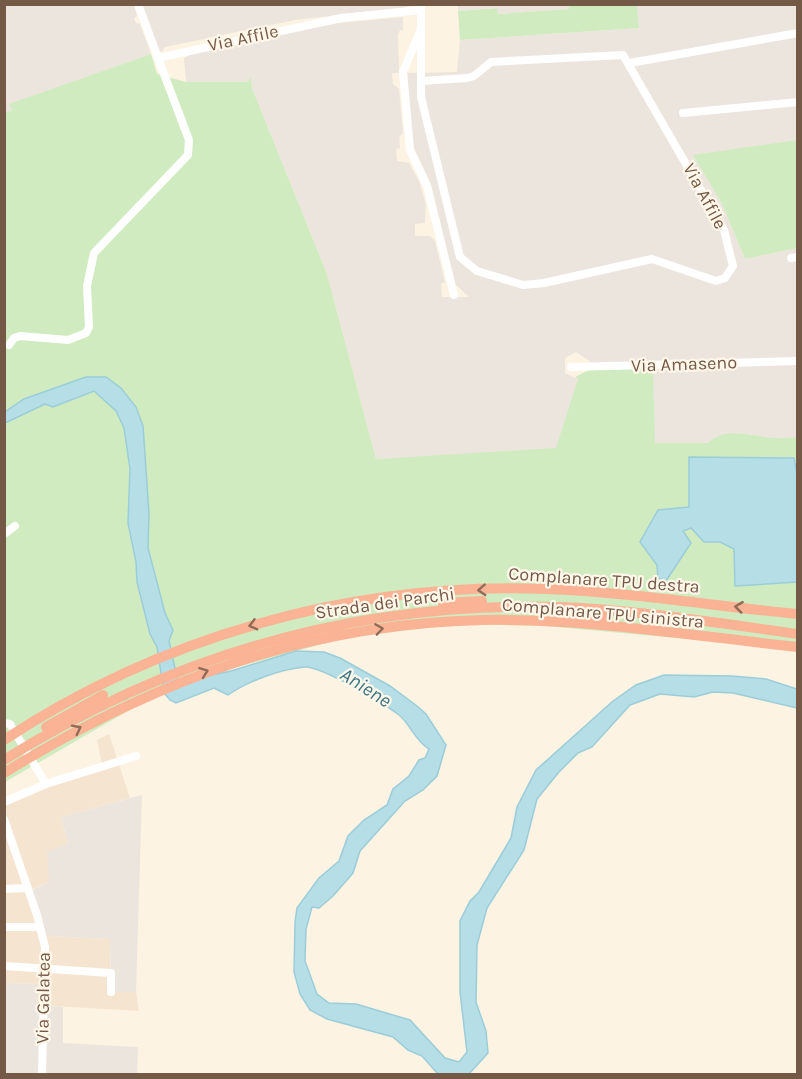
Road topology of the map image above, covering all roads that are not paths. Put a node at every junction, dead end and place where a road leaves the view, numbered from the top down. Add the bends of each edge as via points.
1 (138, 4) edge
2 (421, 8) edge
3 (421, 29) junction
4 (798, 33) edge
5 (158, 58) junction
6 (630, 63) junction
7 (421, 81) junction
8 (798, 102) edge
9 (683, 113) dead end
10 (454, 295) dead end
11 (9, 345) dead end
12 (798, 361) edge
13 (571, 367) dead end
14 (15, 526) dead end
15 (4, 534) edge
16 (798, 614) edge
17 (483, 620) junction
18 (798, 627) edge
19 (319, 629) junction
20 (784, 632) junction
21 (798, 634) edge
22 (798, 647) edge
23 (146, 685) junction
24 (38, 718) junction
25 (7, 723) edge
26 (4, 735) edge
27 (4, 740) edge
28 (4, 752) edge
29 (136, 756) dead end
30 (4, 760) edge
31 (31, 762) junction
32 (4, 772) edge
33 (4, 783) edge
34 (46, 784) junction
35 (4, 802) edge
36 (4, 819) edge
37 (27, 888) junction
38 (4, 889) edge
39 (4, 927) edge
40 (40, 927) junction
41 (4, 966) edge
42 (45, 968) junction
43 (111, 992) dead end
44 (42, 1074) edge

1 - 5 street
2 - 3 street, Via Affile
2 - 5 street, Via Affile via 341,18
3 - 7 street, Via Affile
3 - 10 street via 403,72 410,150 427,186
4 - 6 street
5 - 11 street via 189,140 188,155 94,253 87,286 87,333 68,340 20,336
6 - 7 street via 616,54 491,62 474,76
6 - 7 street, Via Affile via 722,225 733,263 722,280 712,281 654,259 530,285 515,284 470,267 460,256 421,97
8 - 9 street
12 - 13 street, Via Amaseno
14 - 15 street
16 -> 24 highway, Complanare TPU destra via 644,596 518,589 417,594 310,611 212,637 138,667
19 -> 17 highway, Complanare TPU sinistra
17 - 20 highway via 625,617
17 - 22 highway, Complanare TPU sinistra via 565,623
18 - 19 highway, Strada dei Parchi via 640,606 517,600 419,605
19 - 20 highway, Strada dei Parchi via 420,612 549,607 657,615
23 -> 19 highway, Complanare TPU sinistra via 244,658
19 - 23 highway, Strada dei Parchi via 278,631 195,656
20 - 21 highway, Strada dei Parchi
23 - 28 highway, Strada dei Parchi via 63,716
23 - 30 highway, Strada dei Parchi via 63,724
31 -> 23 highway, Complanare TPU sinistra via 67,734
24 - 26 highway
24 - 27 highway, Complanare TPU destra
25 - 31 street
29 - 34 street
31 - 32 highway, Complanare TPU sinistra
31 - 33 highway
31 - 34 street
34 - 35 street
36 - 37 street, Via Galatea
37 - 38 street
37 - 40 street, Via Galatea
39 - 40 street
40 - 42 street, Via Galatea
41 - 42 street
42 - 43 street via 111,973
42 - 44 street, Via Galatea

